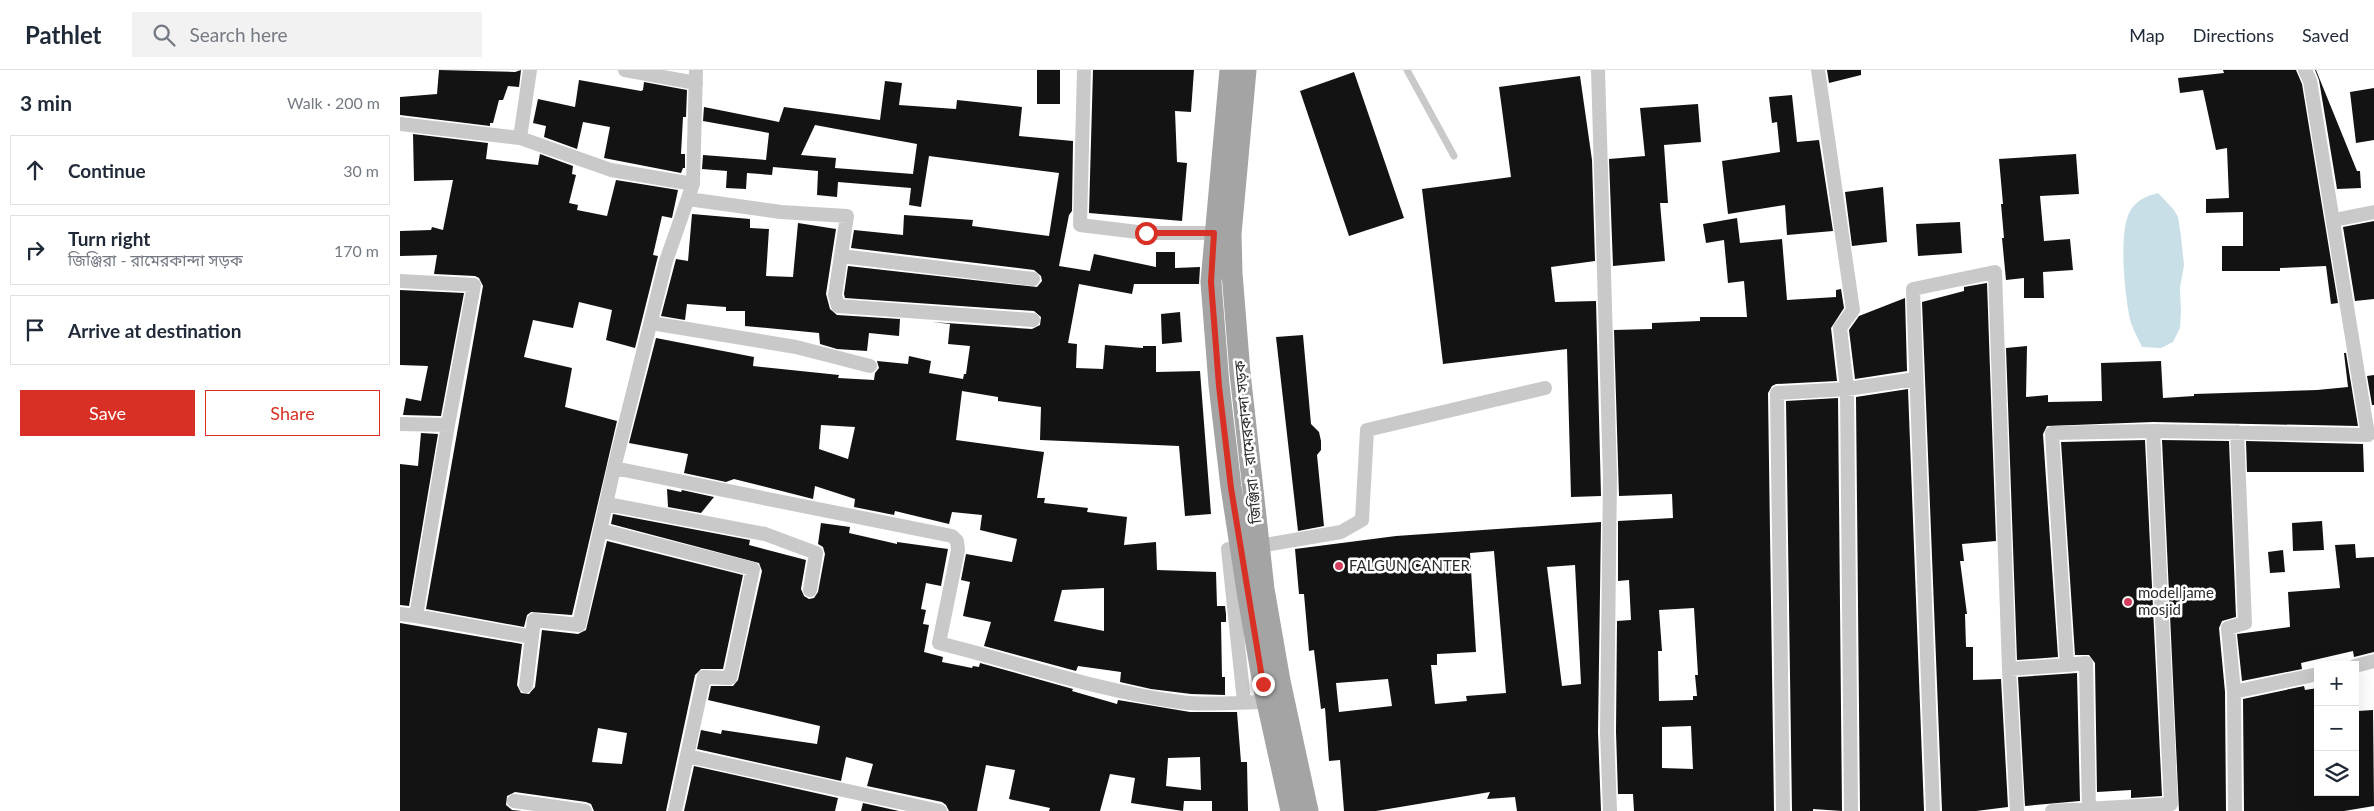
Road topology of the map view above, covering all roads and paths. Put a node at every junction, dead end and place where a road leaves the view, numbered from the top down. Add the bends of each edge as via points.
1 (530, 70) edge
2 (625, 70) edge
3 (1084, 70) edge
4 (1230, 70) edge
5 (1246, 70) edge
6 (1407, 70) edge
7 (1598, 70) edge
8 (1818, 70) edge
9 (2305, 70) edge
10 (696, 76) edge
11 (400, 124) edge
12 (520, 138) junction
13 (1454, 156) dead end
14 (1227, 183) junction
15 (693, 184) junction
16 (688, 199) junction
17 (2374, 212) edge
18 (2334, 220) junction
19 (1214, 233) junction
20 (841, 256) junction
21 (1033, 279) dead end
22 (400, 281) edge
23 (1033, 320) dead end
24 (651, 323) junction
25 (870, 366) dead end
26 (1916, 380) junction
27 (1545, 388) dead end
28 (1847, 389) junction
29 (400, 424) edge
30 (448, 425) junction
31 (2153, 431) junction
32 (2237, 432) junction
33 (614, 468) junction
34 (607, 504) junction
35 (600, 530) junction
36 (1259, 546) junction
37 (1228, 549) dead end
38 (810, 590) dead end
39 (400, 614) edge
40 (416, 616) junction
41 (532, 637) junction
42 (2374, 662) edge
43 (2066, 665) junction
44 (2359, 665) edge
45 (2008, 669) junction
46 (2314, 675) edge
47 (526, 686) dead end
48 (2234, 692) junction
49 (1244, 702) junction
50 (1267, 702) junction
51 (687, 756) junction
52 (514, 801) dead end
53 (2089, 810) edge
54 (585, 811) edge
55 (675, 811) edge
56 (940, 811) edge
57 (1291, 811) edge
58 (1308, 811) edge
59 (1610, 811) edge
60 (1784, 811) edge
61 (1851, 811) edge
62 (1933, 811) edge
63 (2016, 811) edge
64 (2052, 811) edge
65 (2235, 811) edge

1 - 12 street
2 - 10 street
3 - 19 street via 1080,225 1146,233
4 - 14 main road, জিঞ্জিরা - রামেরকান্দা সড়ক
5 - 14 main road, জিঞ্জিরা - রামেরকান্দা সড়ক
6 - 13 lane
7 - 59 street via 1610,476 1607,732
8 - 28 street via 1852,310 1840,328
9 - 18 street via 2310,81
10 - 15 street
11 - 12 street
12 - 15 street via 611,170
14 - 19 main road, জিঞ্জিরা - রামেরকান্দা সড়ক
14 - 36 main road, জিঞ্জিরা - রামেরকান্দা সড়ক via 1240,373
15 - 16 street
16 - 20 street via 780,212 847,216
16 - 24 street via 666,261
17 - 18 street
18 - 32 street via 2368,435
19 - 50 main road, জিঞ্জিরা - রামেরকান্দা সড়ক via 1211,282 1219,386 1233,497
20 - 21 street
20 - 23 street via 836,295 838,306
22 - 30 street via 474,285
24 - 25 street via 796,347
24 - 33 street
26 - 28 street
26 - 45 street via 1913,289 1995,272
26 - 62 street
27 - 36 street via 1367,430 1362,520 1341,532
28 - 60 street via 1776,393
28 - 61 street
29 - 30 street
30 - 40 street
31 - 32 street
31 - 43 street via 2052,434
31 - 53 street via 2172,804
32 - 48 street via 2245,623 2228,628
33 - 34 street
33 - 49 street via 952,536 957,541 958,550 939,643 1100,687 1182,702
34 - 35 street
34 - 38 street via 765,534 807,549 816,553
35 - 41 street via 579,625 534,620
35 - 51 street via 753,570 730,678 704,677
36 - 58 main road, জিঞ্জিরা - রামেরকান্দা সড়ক via 1280,681
37 - 49 street
39 - 40 street
40 - 41 street
41 - 47 street
42 - 44 street
43 - 45 street
43 - 53 street via 2086,663
45 - 63 street
46 - 48 street
48 - 65 street
49 - 50 street
50 - 57 main road, জিঞ্জিরা - রামেরকান্দা সড়ক
51 - 55 street
51 - 56 street
52 - 54 street
53 - 64 street

